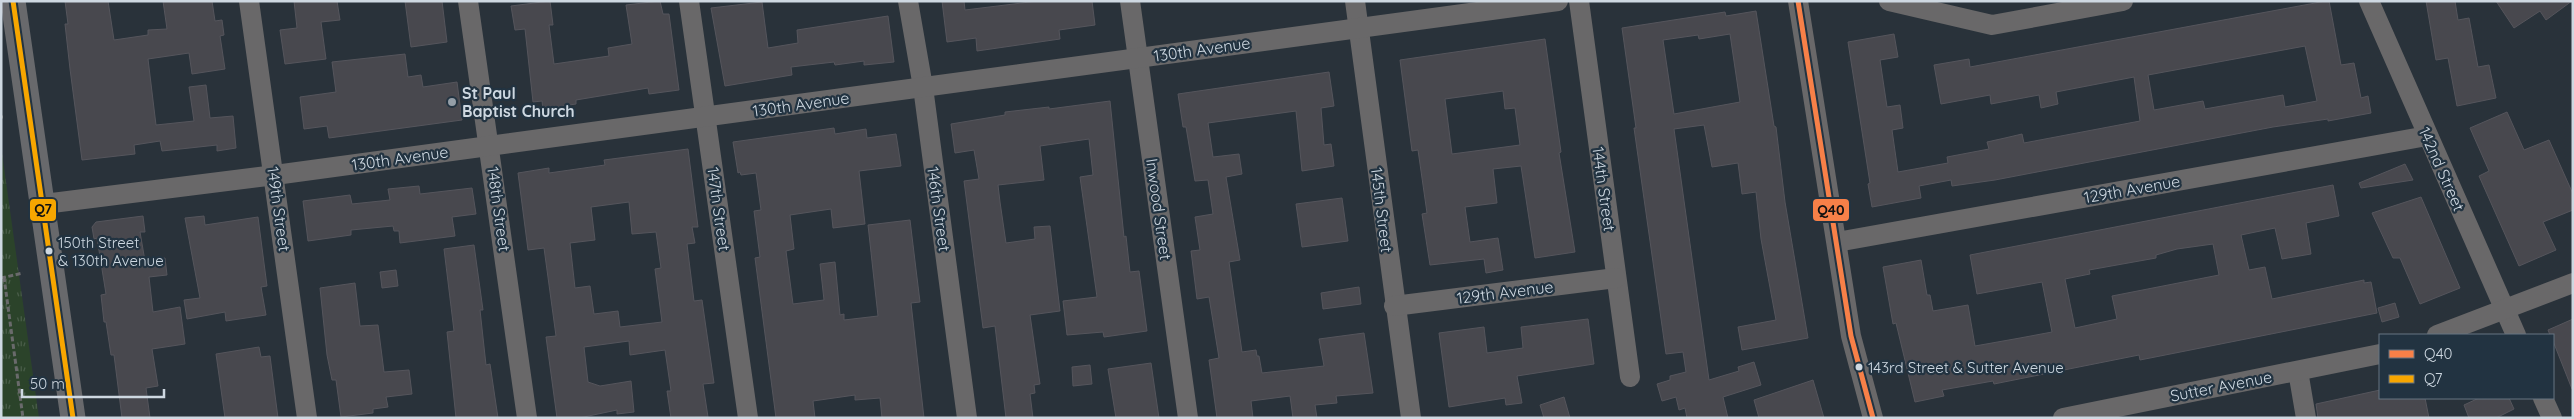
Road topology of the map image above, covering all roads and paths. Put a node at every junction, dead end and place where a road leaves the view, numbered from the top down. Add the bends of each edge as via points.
1 (13, 1) edge
2 (249, 1) edge
3 (468, 1) edge
4 (689, 1) edge
5 (908, 1) edge
6 (1130, 1) edge
7 (1354, 1) edge
8 (1558, 1) edge
9 (1579, 1) edge
10 (1798, 1) edge
11 (1889, 1) edge
12 (2123, 1) edge
13 (2369, 1) edge
14 (1358, 28) junction
15 (1139, 58) junction
16 (922, 87) junction
17 (706, 117) junction
18 (2427, 136) junction
19 (490, 146) junction
20 (275, 175) junction
21 (44, 204) junction
22 (1837, 242) junction
23 (23, 273) dead end
24 (3, 277) edge
25 (1616, 278) junction
26 (2573, 283) edge
27 (1394, 306) junction
28 (2504, 309) junction
29 (2440, 334) edge
30 (2516, 334) edge
31 (2379, 354) edge
32 (2298, 371) junction
33 (1630, 377) dead end
34 (2543, 399) edge
35 (23, 418) edge
36 (73, 418) edge
37 (307, 418) edge
38 (527, 418) edge
39 (748, 418) edge
40 (968, 418) edge
41 (1188, 418) edge
42 (1411, 418) edge
43 (1873, 418) edge
44 (2063, 418) edge
45 (2306, 418) edge
46 (2552, 418) edge

1 - 21 main road
2 - 20 street, 149th Street
3 - 19 street, 148th Street
4 - 17 street, 147th Street
5 - 16 street, 146th Street
6 - 15 street, Inwood Street
7 - 14 street, 145th Street
8 - 14 street, 130th Avenue
9 - 25 street, 144th Street
10 - 22 street
11 - 12 street via 1992,25
13 - 18 street, 142nd Street
14 - 15 street, 130th Avenue
14 - 27 street, 145th Street
15 - 16 street, 130th Avenue
15 - 41 street, Inwood Street
16 - 17 street, 130th Avenue
16 - 40 street, 146th Street
17 - 19 street, 130th Avenue
17 - 39 street, 147th Street
18 - 22 street, 129th Avenue
18 - 28 street, 142nd Street
19 - 20 street, 130th Avenue
19 - 38 street, 148th Street
20 - 21 street, 130th Avenue
20 - 37 street, 149th Street
21 - 36 main road
22 - 43 street via 1851,336
23 - 24 path
24 - 35 path
25 - 27 street, 129th Avenue
25 - 33 street, 144th Street
26 - 28 street
27 - 42 street, 145th Street
28 - 29 street
28 - 30 street, 142nd Street
31 - 32 street, Sutter Avenue
32 - 44 street, Sutter Avenue
32 - 45 street
34 - 46 street

